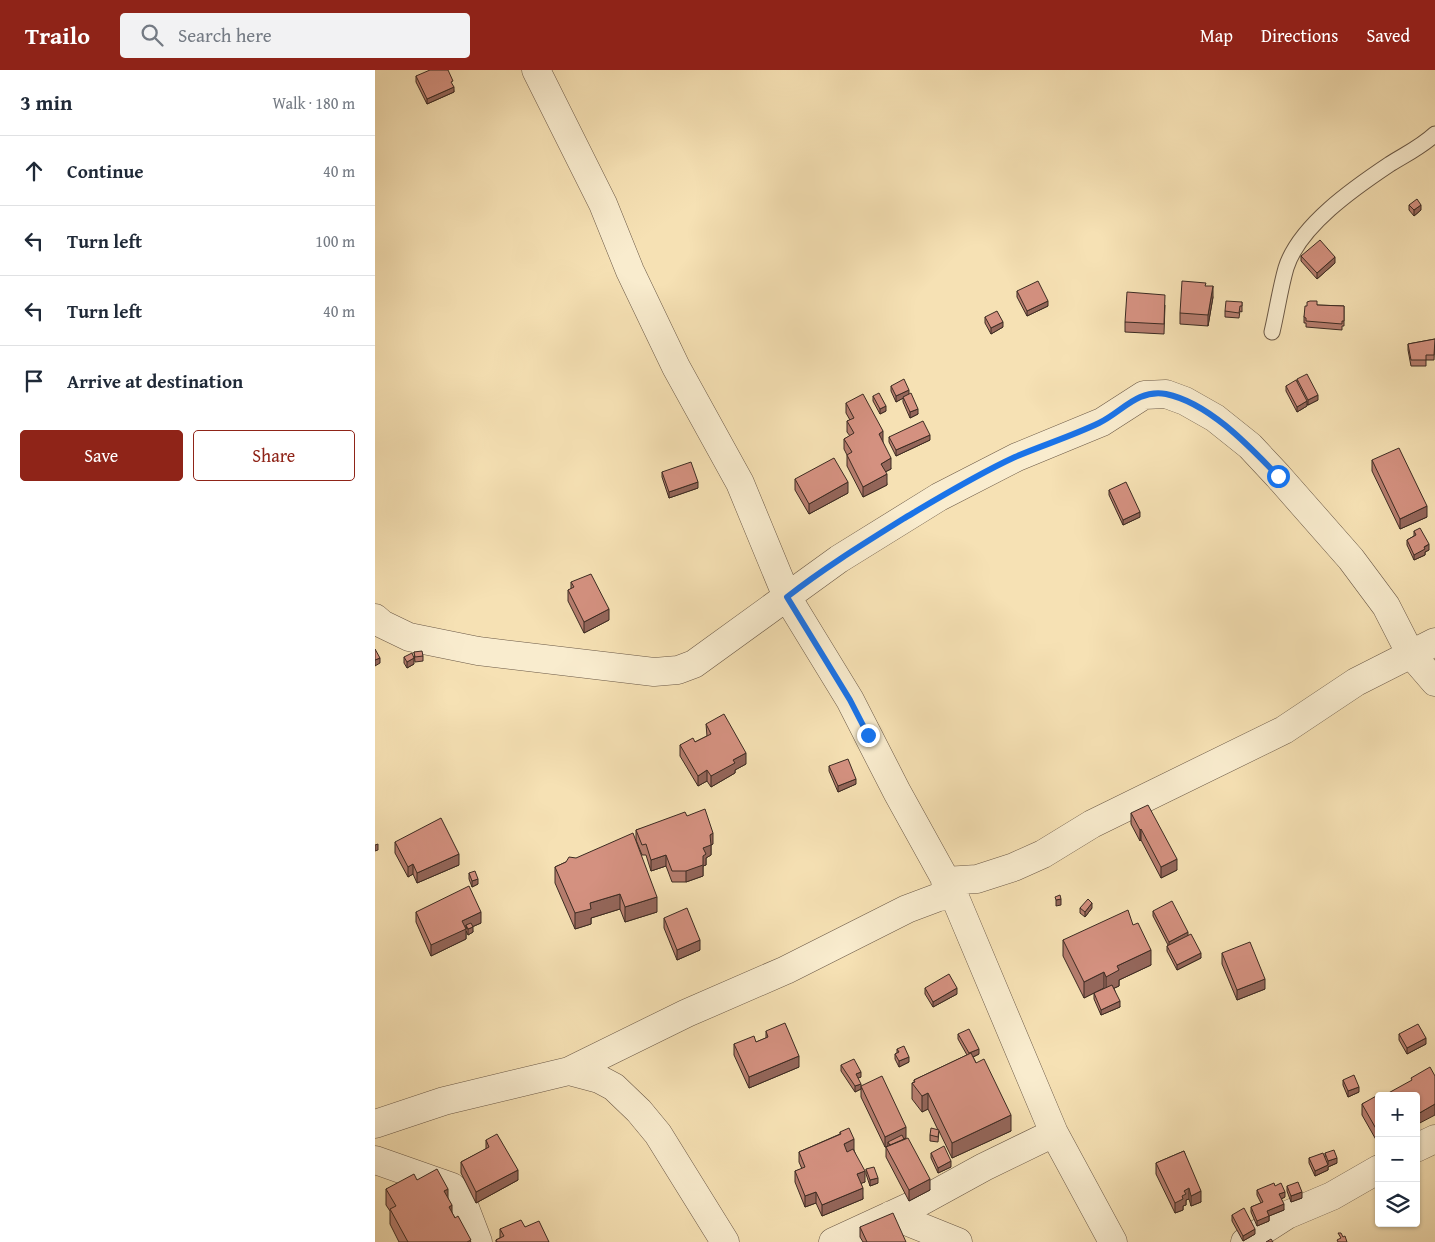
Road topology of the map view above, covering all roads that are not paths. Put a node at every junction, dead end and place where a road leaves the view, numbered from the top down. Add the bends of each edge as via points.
1 (536, 70) edge
2 (1435, 134) edge
3 (1272, 332) dead end
4 (787, 597) junction
5 (375, 618) edge
6 (1435, 642) edge
7 (1410, 653) junction
8 (1435, 682) edge
9 (950, 888) junction
10 (569, 1071) junction
11 (375, 1124) edge
12 (1054, 1133) junction
13 (1435, 1139) edge
14 (1420, 1146) edge
15 (375, 1160) edge
16 (1375, 1171) edge
17 (891, 1215) junction
18 (478, 1242) edge
19 (725, 1242) edge
20 (833, 1242) edge
21 (958, 1242) edge
22 (1113, 1242) edge
23 (1245, 1242) edge

1 - 4 street via 603,204 630,271 676,368 741,483
2 - 3 lane via 1420,148 1391,164 1347,196 1306,232 1287,267
4 - 5 street via 694,664 677,670 654,672 478,650 409,637
4 - 7 street via 866,542 978,475 1102,422 1145,394 1166,394 1215,418 1250,446 1351,559 1386,606
4 - 9 street via 850,700
6 - 7 street
7 - 8 street
7 - 9 street via 1356,682 1284,730 1093,824 1043,854
9 - 10 street via 939,897 907,909 801,963 687,1013
9 - 12 street
10 - 11 street via 444,1101
10 - 19 street via 599,1079 614,1087 639,1111 658,1134
12 - 17 street
12 - 22 street
13 - 14 street
15 - 18 street via 452,1187 462,1200
16 - 23 street via 1332,1196 1287,1215
17 - 20 street
17 - 21 street

